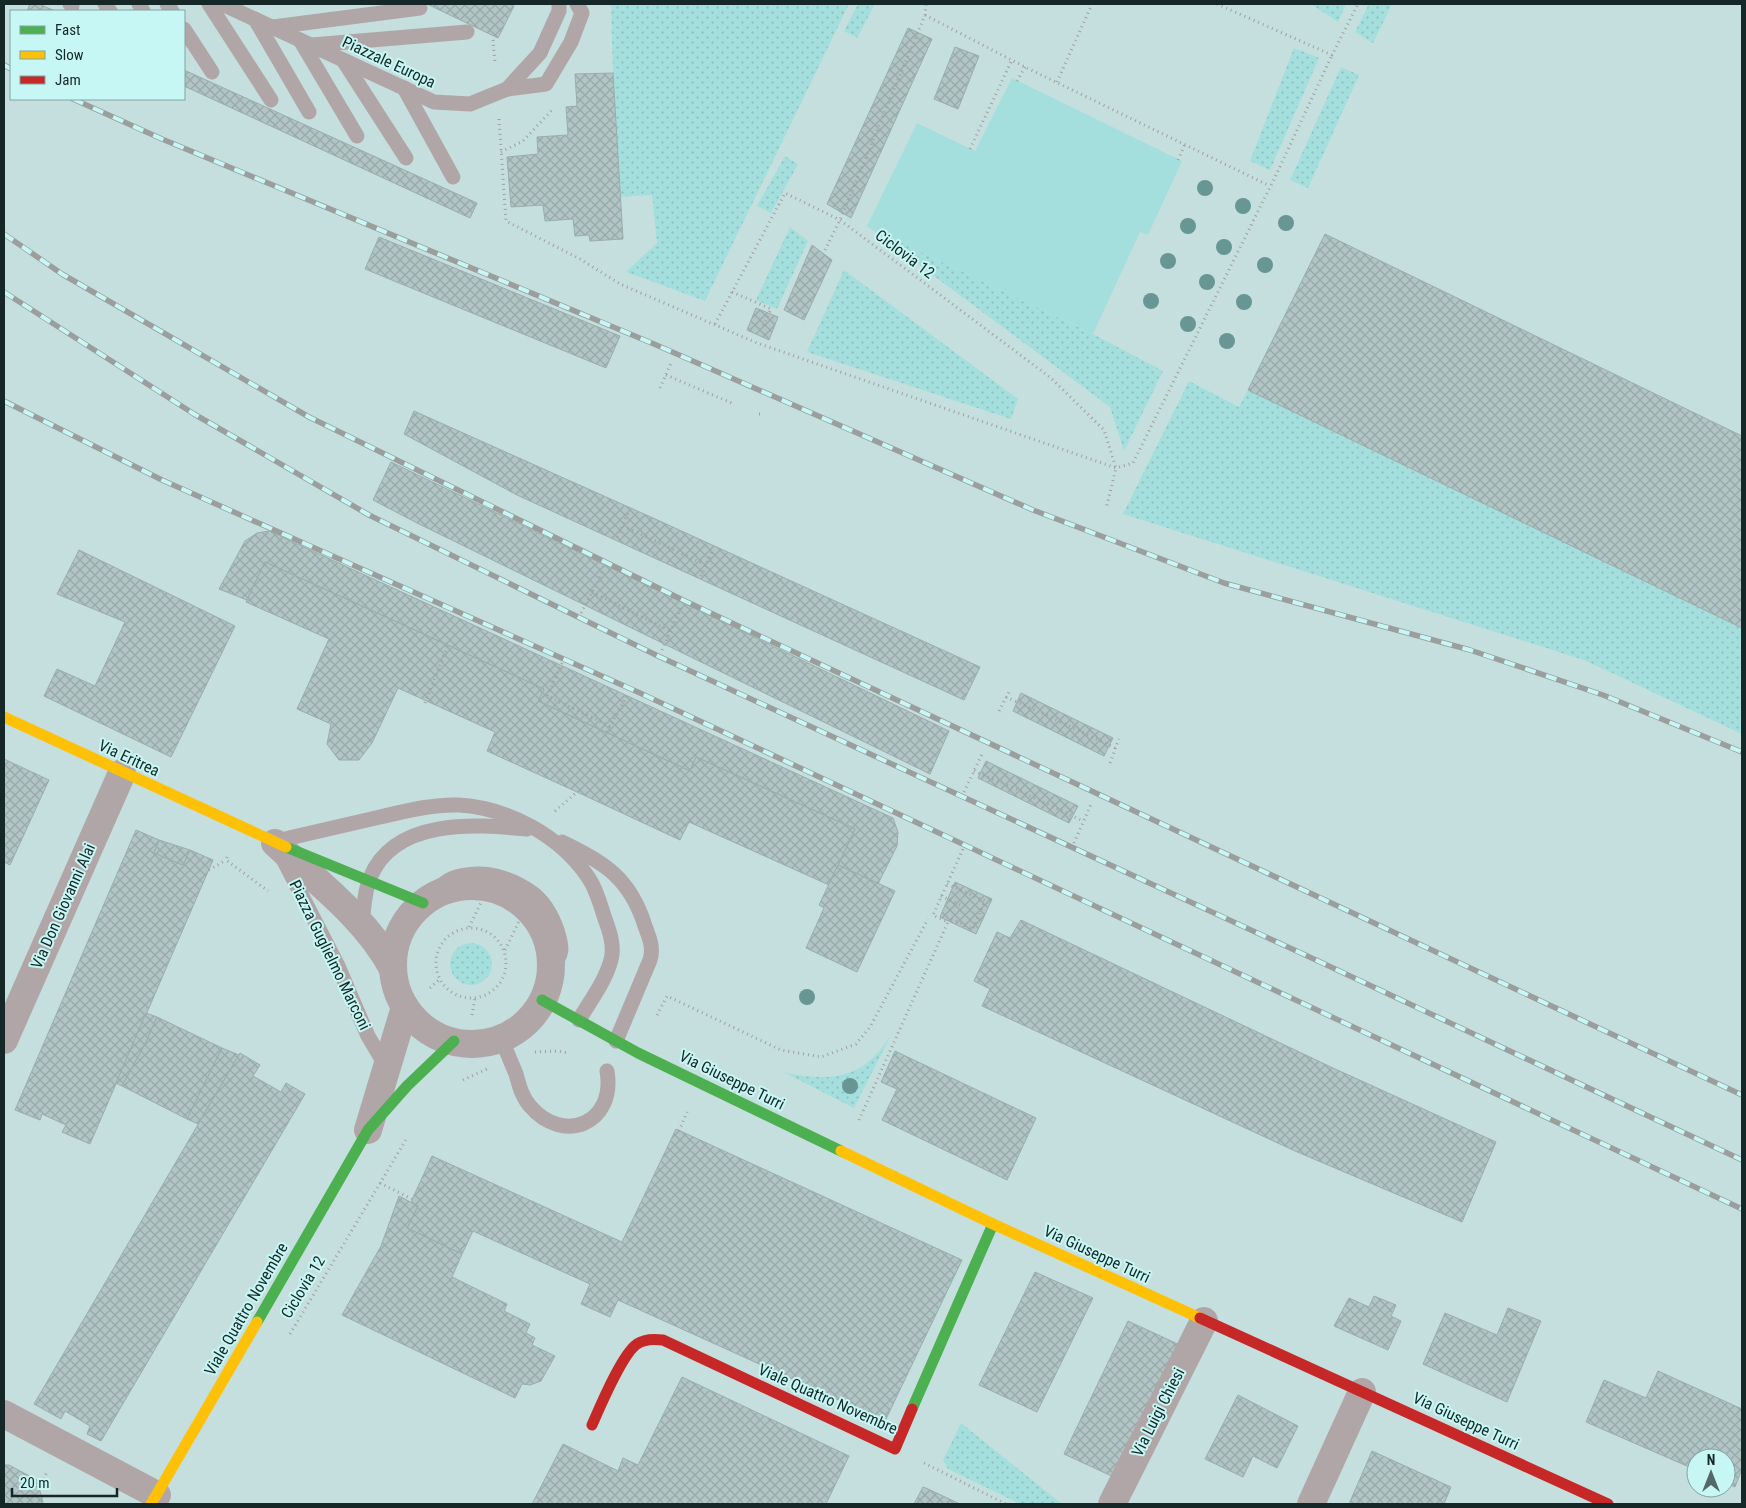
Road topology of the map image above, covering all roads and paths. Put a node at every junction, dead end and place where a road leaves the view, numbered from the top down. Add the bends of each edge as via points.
1 (209, 4) edge
2 (222, 4) edge
3 (559, 4) edge
4 (577, 4) edge
5 (926, 4) edge
6 (1092, 4) edge
7 (1217, 4) edge
8 (1358, 4) edge
9 (420, 8) dead end
10 (925, 15) junction
11 (255, 19) junction
12 (273, 27) junction
13 (185, 31) edge
14 (468, 32) dead end
15 (493, 36) dead end
16 (306, 42) junction
17 (1332, 55) junction
18 (342, 60) junction
19 (1012, 60) junction
20 (1025, 67) junction
21 (212, 72) dead end
22 (1017, 81) dead end
23 (1057, 82) junction
24 (404, 88) junction
25 (502, 91) junction
26 (271, 100) dead end
27 (309, 112) dead end
28 (358, 136) dead end
29 (1185, 144) junction
30 (970, 149) dead end
31 (406, 158) dead end
32 (1178, 160) dead end
33 (453, 177) dead end
34 (1270, 186) junction
35 (840, 220) junction
36 (825, 250) dead end
37 (732, 292) junction
38 (715, 324) junction
39 (763, 326) dead end
40 (671, 363) dead end
41 (666, 375) junction
42 (660, 388) dead end
43 (734, 404) dead end
44 (1116, 468) junction
45 (1106, 509) dead end
46 (628, 513) dead end
47 (622, 526) junction
48 (617, 536) dead end
49 (712, 552) dead end
50 (706, 565) junction
51 (602, 571) dead end
52 (701, 576) dead end
53 (592, 592) junction
54 (681, 608) dead end
55 (581, 613) dead end
56 (670, 631) junction
57 (448, 645) dead end
58 (662, 650) dead end
59 (562, 663) dead end
60 (1010, 690) dead end
61 (628, 694) dead end
62 (1006, 697) junction
63 (425, 703) dead end
64 (999, 711) dead end
65 (1037, 711) dead end
66 (1042, 713) dead end
67 (4, 717) edge
68 (610, 726) junction
69 (607, 732) dead end
70 (1119, 739) dead end
71 (1116, 748) junction
72 (983, 752) dead end
73 (1110, 763) dead end
74 (974, 771) junction
75 (122, 773) junction
76 (1002, 783) dead end
77 (1007, 785) dead end
78 (964, 792) dead end
79 (1092, 802) dead end
80 (1083, 821) junction
81 (241, 826) joint
82 (539, 830) junction
83 (274, 842) junction
84 (1074, 843) dead end
85 (962, 849) dead end
86 (226, 860) dead end
87 (209, 870) dead end
88 (369, 880) junction
89 (947, 884) junction
90 (941, 896) junction
91 (431, 898) junction
92 (963, 906) dead end
93 (948, 917) dead end
94 (928, 919) dead end
95 (362, 923) junction
96 (393, 970) junction
97 (501, 982) joint
98 (542, 1000) junction
99 (405, 1007) junction
100 (579, 1020) junction
101 (501, 1038) junction
102 (4, 1040) edge
103 (454, 1041) junction
104 (616, 1041) junction
105 (638, 1053) junction
106 (387, 1068) junction
107 (607, 1071) dead end
108 (688, 1110) dead end
109 (859, 1120) dead end
110 (368, 1130) junction
111 (679, 1131) dead end
112 (410, 1133) dead end
113 (380, 1183) junction
114 (412, 1198) dead end
115 (993, 1224) junction
116 (1204, 1321) junction
117 (289, 1335) dead end
118 (1362, 1392) junction
119 (4, 1414) edge
120 (592, 1425) dead end
121 (895, 1449) junction
122 (154, 1500) edge
123 (1006, 1504) edge
124 (1112, 1504) edge
125 (1312, 1504) edge
126 (1608, 1504) edge

1 - 26 lane
2 - 11 lane, Piazzale Europa
3 - 25 lane, Piazzale Europa via 559,11 540,53
4 - 25 lane via 582,13 571,42 546,84
5 - 10 path
6 - 23 path
7 - 17 path
8 - 17 path
9 - 12 lane
10 - 19 path
10 - 35 path
11 - 12 lane, Piazzale Europa
11 - 27 lane
12 - 16 lane, Piazzale Europa
13 - 21 lane
14 - 16 lane
15 - 25 path
16 - 18 lane, Piazzale Europa
16 - 28 lane
17 - 34 path
18 - 24 lane, Piazzale Europa
18 - 31 lane
19 - 20 path
19 - 30 path
20 - 22 path
20 - 23 path
23 - 29 path
24 - 25 lane, Piazzale Europa via 434,102 470,104
24 - 33 lane
25 - 38 path via 506,221 580,259 620,284
29 - 32 path
29 - 34 path
34 - 44 path via 1133,463
35 - 36 path
35 - 37 path, Ciclovia 12 via 785,193
35 - 44 path, Ciclovia 12 via 1051,378 1104,430
37 - 38 path
37 - 39 path via 771,309
38 - 44 path via 757,342
40 - 41 path
41 - 42 path
41 - 43 path
44 - 45 path
46 - 47 path
47 - 48 path
47 - 50 path
49 - 50 path
50 - 52 path
51 - 53 path
53 - 55 path
53 - 56 path
54 - 56 path
56 - 58 path
57 - 63 path
59 - 68 path via 547,696
60 - 62 path
61 - 68 path
62 - 64 path
62 - 65 path
66 - 71 path
67 - 75 street, Via Eritrea
68 - 69 path
70 - 71 path
71 - 73 path
72 - 74 path
74 - 76 path
74 - 78 path
75 - 81 street, Via Eritrea
75 - 102 street, Via Don Giovanni Alai
77 - 80 path
79 - 80 path
80 - 84 path
81 - 83 street, Piazza Guglielmo Marconi
82 - 83 lane via 489,810 458,805 406,811
82 - 88 lane via 485,825 432,830 388,851
82 - 100 lane via 569,855 589,879 600,901 611,941 611,960
82 - 104 lane via 595,858 627,886 636,901 652,955
83 - 88 street, Piazza Guglielmo Marconi
83 - 95 street, Piazza Guglielmo Marconi
83 - 106 lane, Piazza Guglielmo Marconi via 338,966 368,1036
85 - 89 path
86 - 87 path
88 - 91 street, Piazza Guglielmo Marconi
88 - 95 lane
89 - 90 path
89 - 93 path via 985,901 972,929
90 - 92 path
90 - 109 path via 932,915 948,922
91 - 96 street, Piazza Guglielmo Marconi via 406,922 400,933
91 - 98 street, Piazza Guglielmo Marconi via 451,889 475,886 500,891 519,902 541,926 549,947 551,970
94 - 105 path via 870,1027 856,1044 821,1056 781,1050 667,996
95 - 96 street, Piazza Guglielmo Marconi
96 - 99 street, Piazza Guglielmo Marconi
97 - 97 path via 506,972 505,950 491,933 469,927 448,936 440,946 436,968 446,988 455,994 475,998 494,990
98 - 100 street
98 - 101 street, Piazza Guglielmo Marconi via 525,1023
99 - 103 street, Piazza Guglielmo Marconi via 426,1029
99 - 106 street, Piazza Guglielmo Marconi
100 - 104 street, Via Giuseppe Turri
101 - 103 street, Piazza Guglielmo Marconi via 477,1043
101 - 107 lane via 528,1104 544,1119 558,1125 580,1125 599,1113 609,1086
103 - 110 street via 407,1086
104 - 105 street, Via Giuseppe Turri
105 - 115 street, Via Giuseppe Turri
106 - 110 street, Piazza Guglielmo Marconi
108 - 111 path
110 - 122 street, Viale Quattro Novembre
112 - 113 path, Ciclovia 12
113 - 114 path
113 - 117 path, Ciclovia 12
115 - 116 street, Via Giuseppe Turri
115 - 121 street, Viale Quattro Novembre
116 - 118 street, Via Giuseppe Turri
116 - 124 street, Via Luigi Chiesi
118 - 125 street
118 - 126 street, Via Giuseppe Turri
119 - 122 street
120 - 121 street, Viale Quattro Novembre via 629,1351 643,1340 652,1339 662,1340
121 - 123 path

